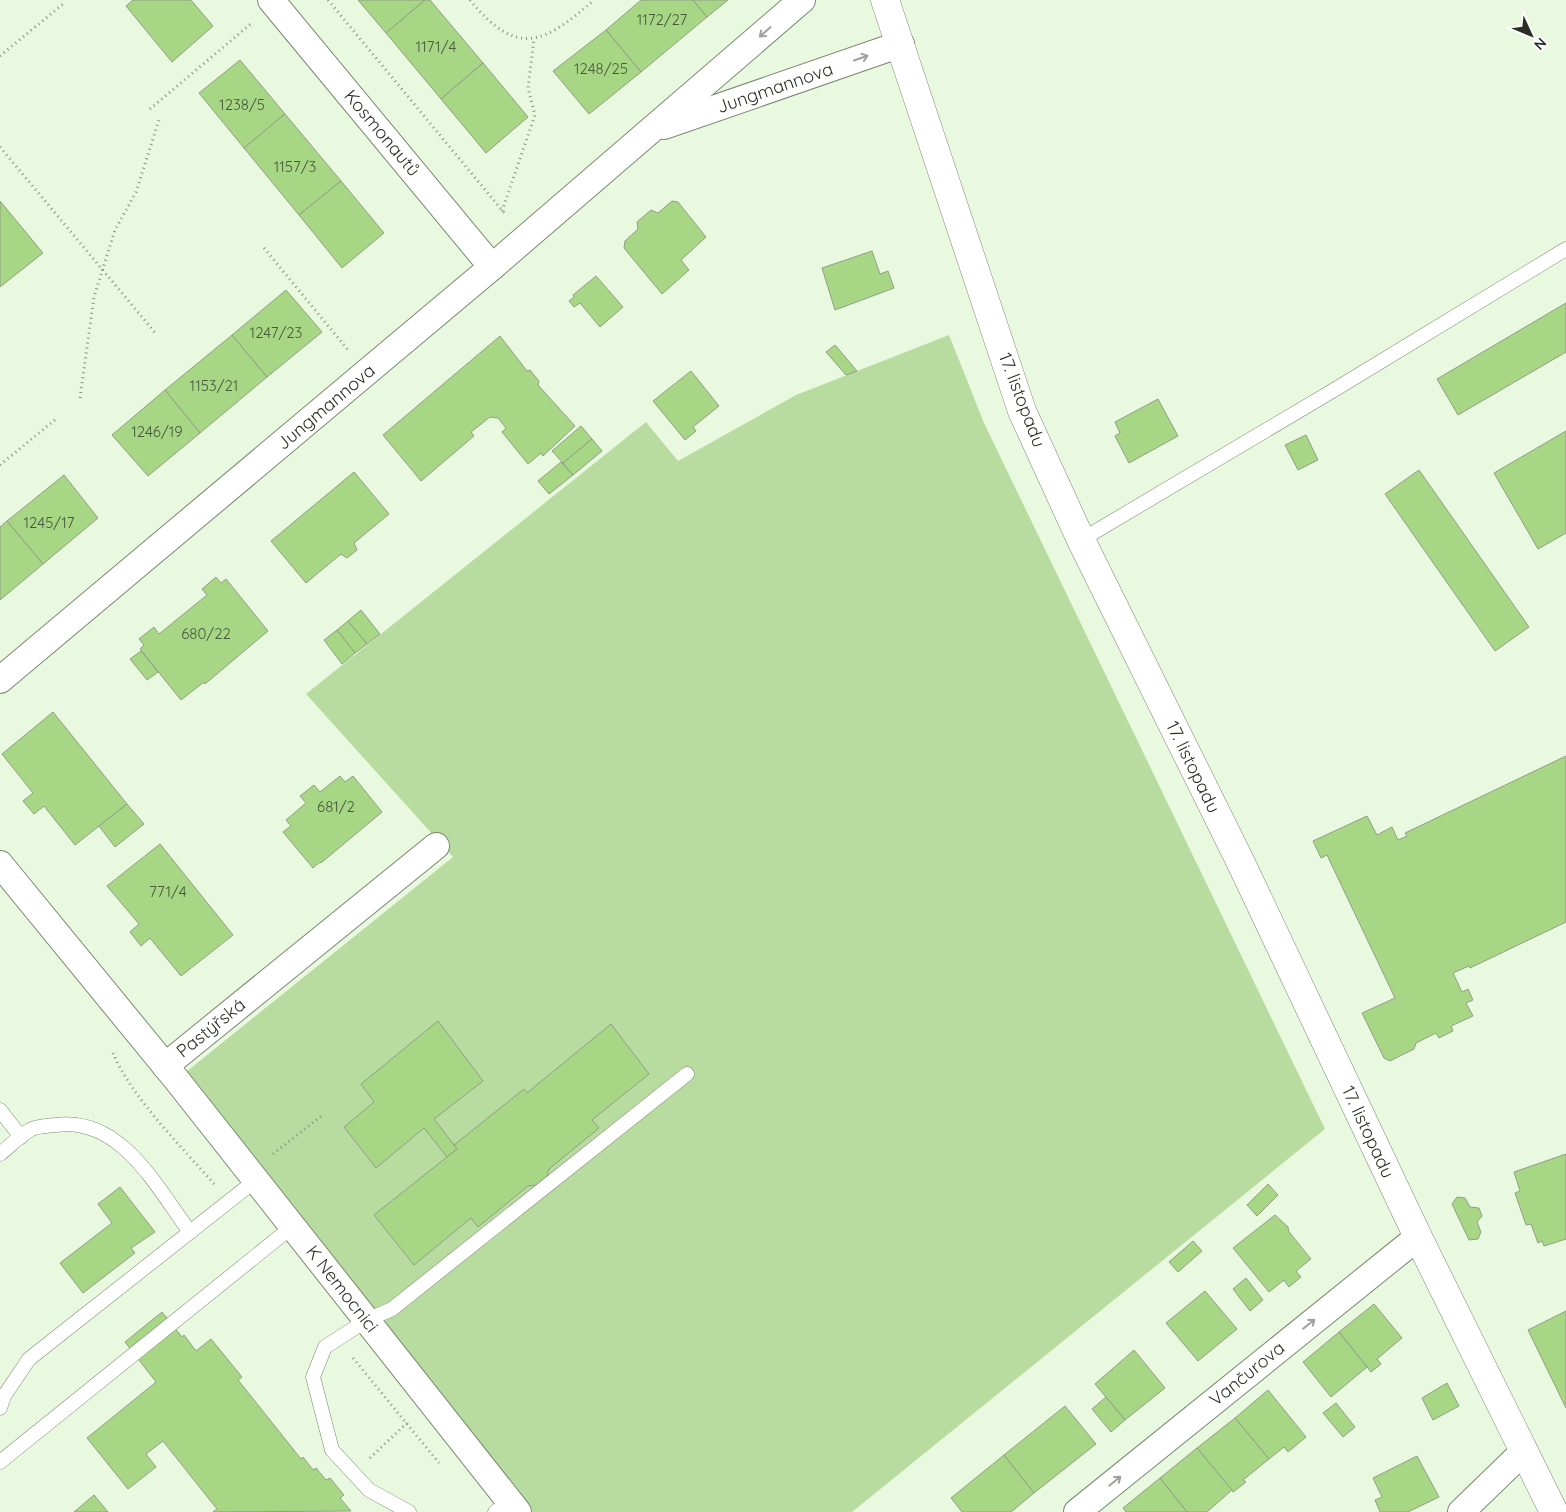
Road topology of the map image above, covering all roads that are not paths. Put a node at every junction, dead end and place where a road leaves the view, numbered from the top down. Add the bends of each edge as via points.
1 (802, 0) edge
2 (886, 0) edge
3 (273, 2) edge
4 (900, 44) junction
5 (649, 131) junction
6 (1566, 249) edge
7 (492, 267) junction
8 (1081, 540) junction
9 (0, 680) edge
10 (436, 846) dead end
11 (0, 864) edge
12 (165, 1066) junction
13 (687, 1074) dead end
14 (0, 1110) edge
15 (21, 1137) junction
16 (0, 1154) edge
17 (253, 1176) junction
18 (293, 1226) junction
19 (190, 1232) junction
20 (1418, 1237) junction
21 (367, 1320) junction
22 (0, 1408) edge
23 (1524, 1451) junction
24 (0, 1462) edge
25 (508, 1508) edge
26 (408, 1512) edge
27 (1077, 1512) edge
28 (1462, 1512) edge
29 (1554, 1512) edge

1 -> 5 street, Jungmannova
2 - 4 street, 17. listopadu
3 - 7 street, Kosmonautů
5 -> 4 street, Jungmannova
4 - 8 street, 17. listopadu via 1022,411
5 - 7 street, Jungmannova
6 - 8 lane
7 - 9 street, Jungmannova
8 - 20 street, 17. listopadu via 1241,863
10 - 12 street, Pastýřská
11 - 12 street, Pastýřská
12 - 17 street, K Nemocnici
13 - 21 lane via 392,1309
14 - 15 lane
15 - 16 lane
15 - 19 lane via 31,1129 62,1124 92,1128 116,1140 135,1159
17 - 18 street, K Nemocnici
17 - 19 lane via 228,1202
18 - 21 street, K Nemocnici
18 - 24 lane
19 - 22 lane via 29,1359 4,1396
20 - 23 street, 17. listopadu
27 -> 20 street, Vančurova
21 - 25 street, K Nemocnici
21 - 26 lane via 325,1347 314,1377 332,1450 369,1490
23 - 28 street
23 - 29 street, 17. listopadu

